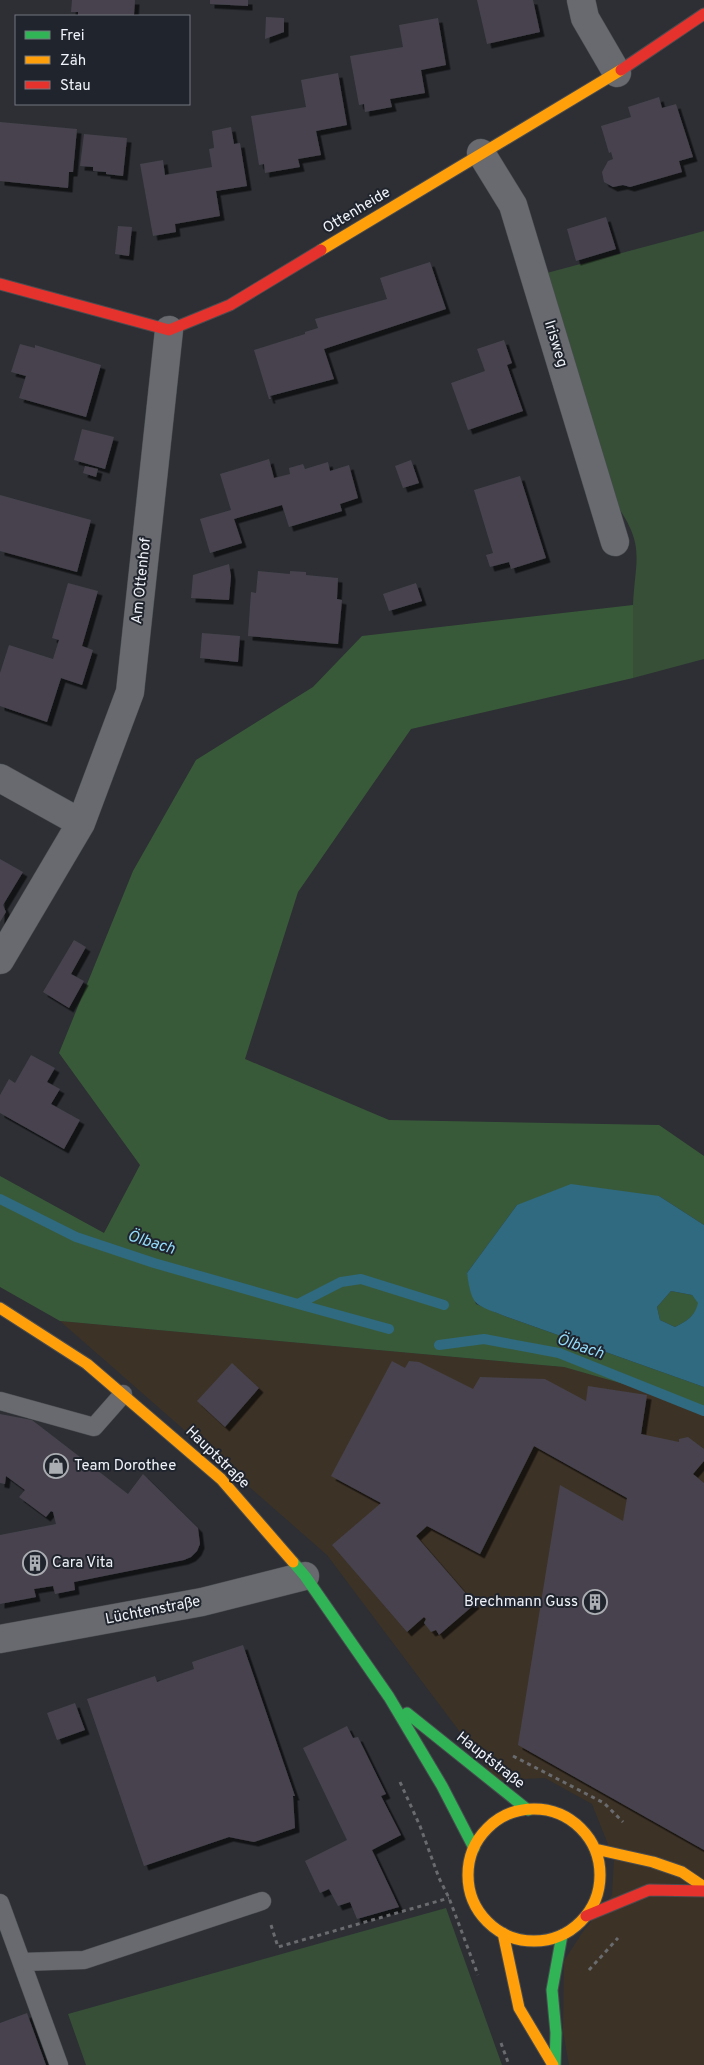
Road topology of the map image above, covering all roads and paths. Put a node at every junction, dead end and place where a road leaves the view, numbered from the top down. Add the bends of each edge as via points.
1 (581, 0) edge
2 (704, 14) edge
3 (617, 73) junction
4 (481, 153) junction
5 (0, 284) edge
6 (169, 330) junction
7 (615, 542) dead end
8 (0, 778) edge
9 (81, 823) junction
10 (0, 960) edge
11 (0, 1308) edge
12 (123, 1394) junction
13 (0, 1401) edge
14 (305, 1576) junction
15 (0, 1639) edge
16 (389, 1697) junction
17 (504, 1752) dead end
18 (398, 1777) dead end
19 (528, 1810) junction
20 (625, 1825) dead end
21 (474, 1848) junction
22 (595, 1849) junction
23 (704, 1887) edge
24 (704, 1891) edge
25 (449, 1898) junction
26 (262, 1901) joint
27 (0, 1902) edge
28 (586, 1916) junction
29 (503, 1933) junction
30 (562, 1935) junction
31 (620, 1935) dead end
32 (22, 1962) junction
33 (584, 1975) dead end
34 (478, 1977) dead end
35 (59, 2065) edge
36 (554, 2065) edge

1 - 3 street via 585,18
2 - 3 main road, Ottenheide
3 - 4 main road, Ottenheide
4 - 6 main road, Ottenheide via 230,306
4 - 7 street, Irisweg via 513,206
5 - 6 main road
6 - 9 street, Am Ottenhof via 130,692
8 - 9 street
9 - 10 street, Am Ottenhof
11 - 12 main road, Hauptstraße via 87,1364
12 - 13 lane via 94,1426
12 - 14 main road, Hauptstraße via 221,1479
14 - 15 street, Lüchtenstraße via 202,1602
14 - 16 main road, Hauptstraße
16 - 19 main road, Hauptstraße
16 - 21 main road, Hauptstraße via 442,1786
17 - 20 path via 604,1803
18 - 25 path
19 - 21 main road via 496,1821
19 - 22 main road via 549,1811 568,1819 584,1832
21 - 29 main road via 469,1864 471,1896 489,1924
22 - 23 main road via 682,1872
22 - 28 main road via 600,1884
24 - 28 main road via 649,1890
25 - 26 path via 278,1947
25 - 34 path
26 - 32 lane via 84,1960
27 - 32 lane
28 - 30 main road
29 - 30 main road via 522,1940 542,1941
29 - 36 main road via 519,2008
30 - 36 main road via 552,1990 556,2032
31 - 33 path
32 - 35 lane

